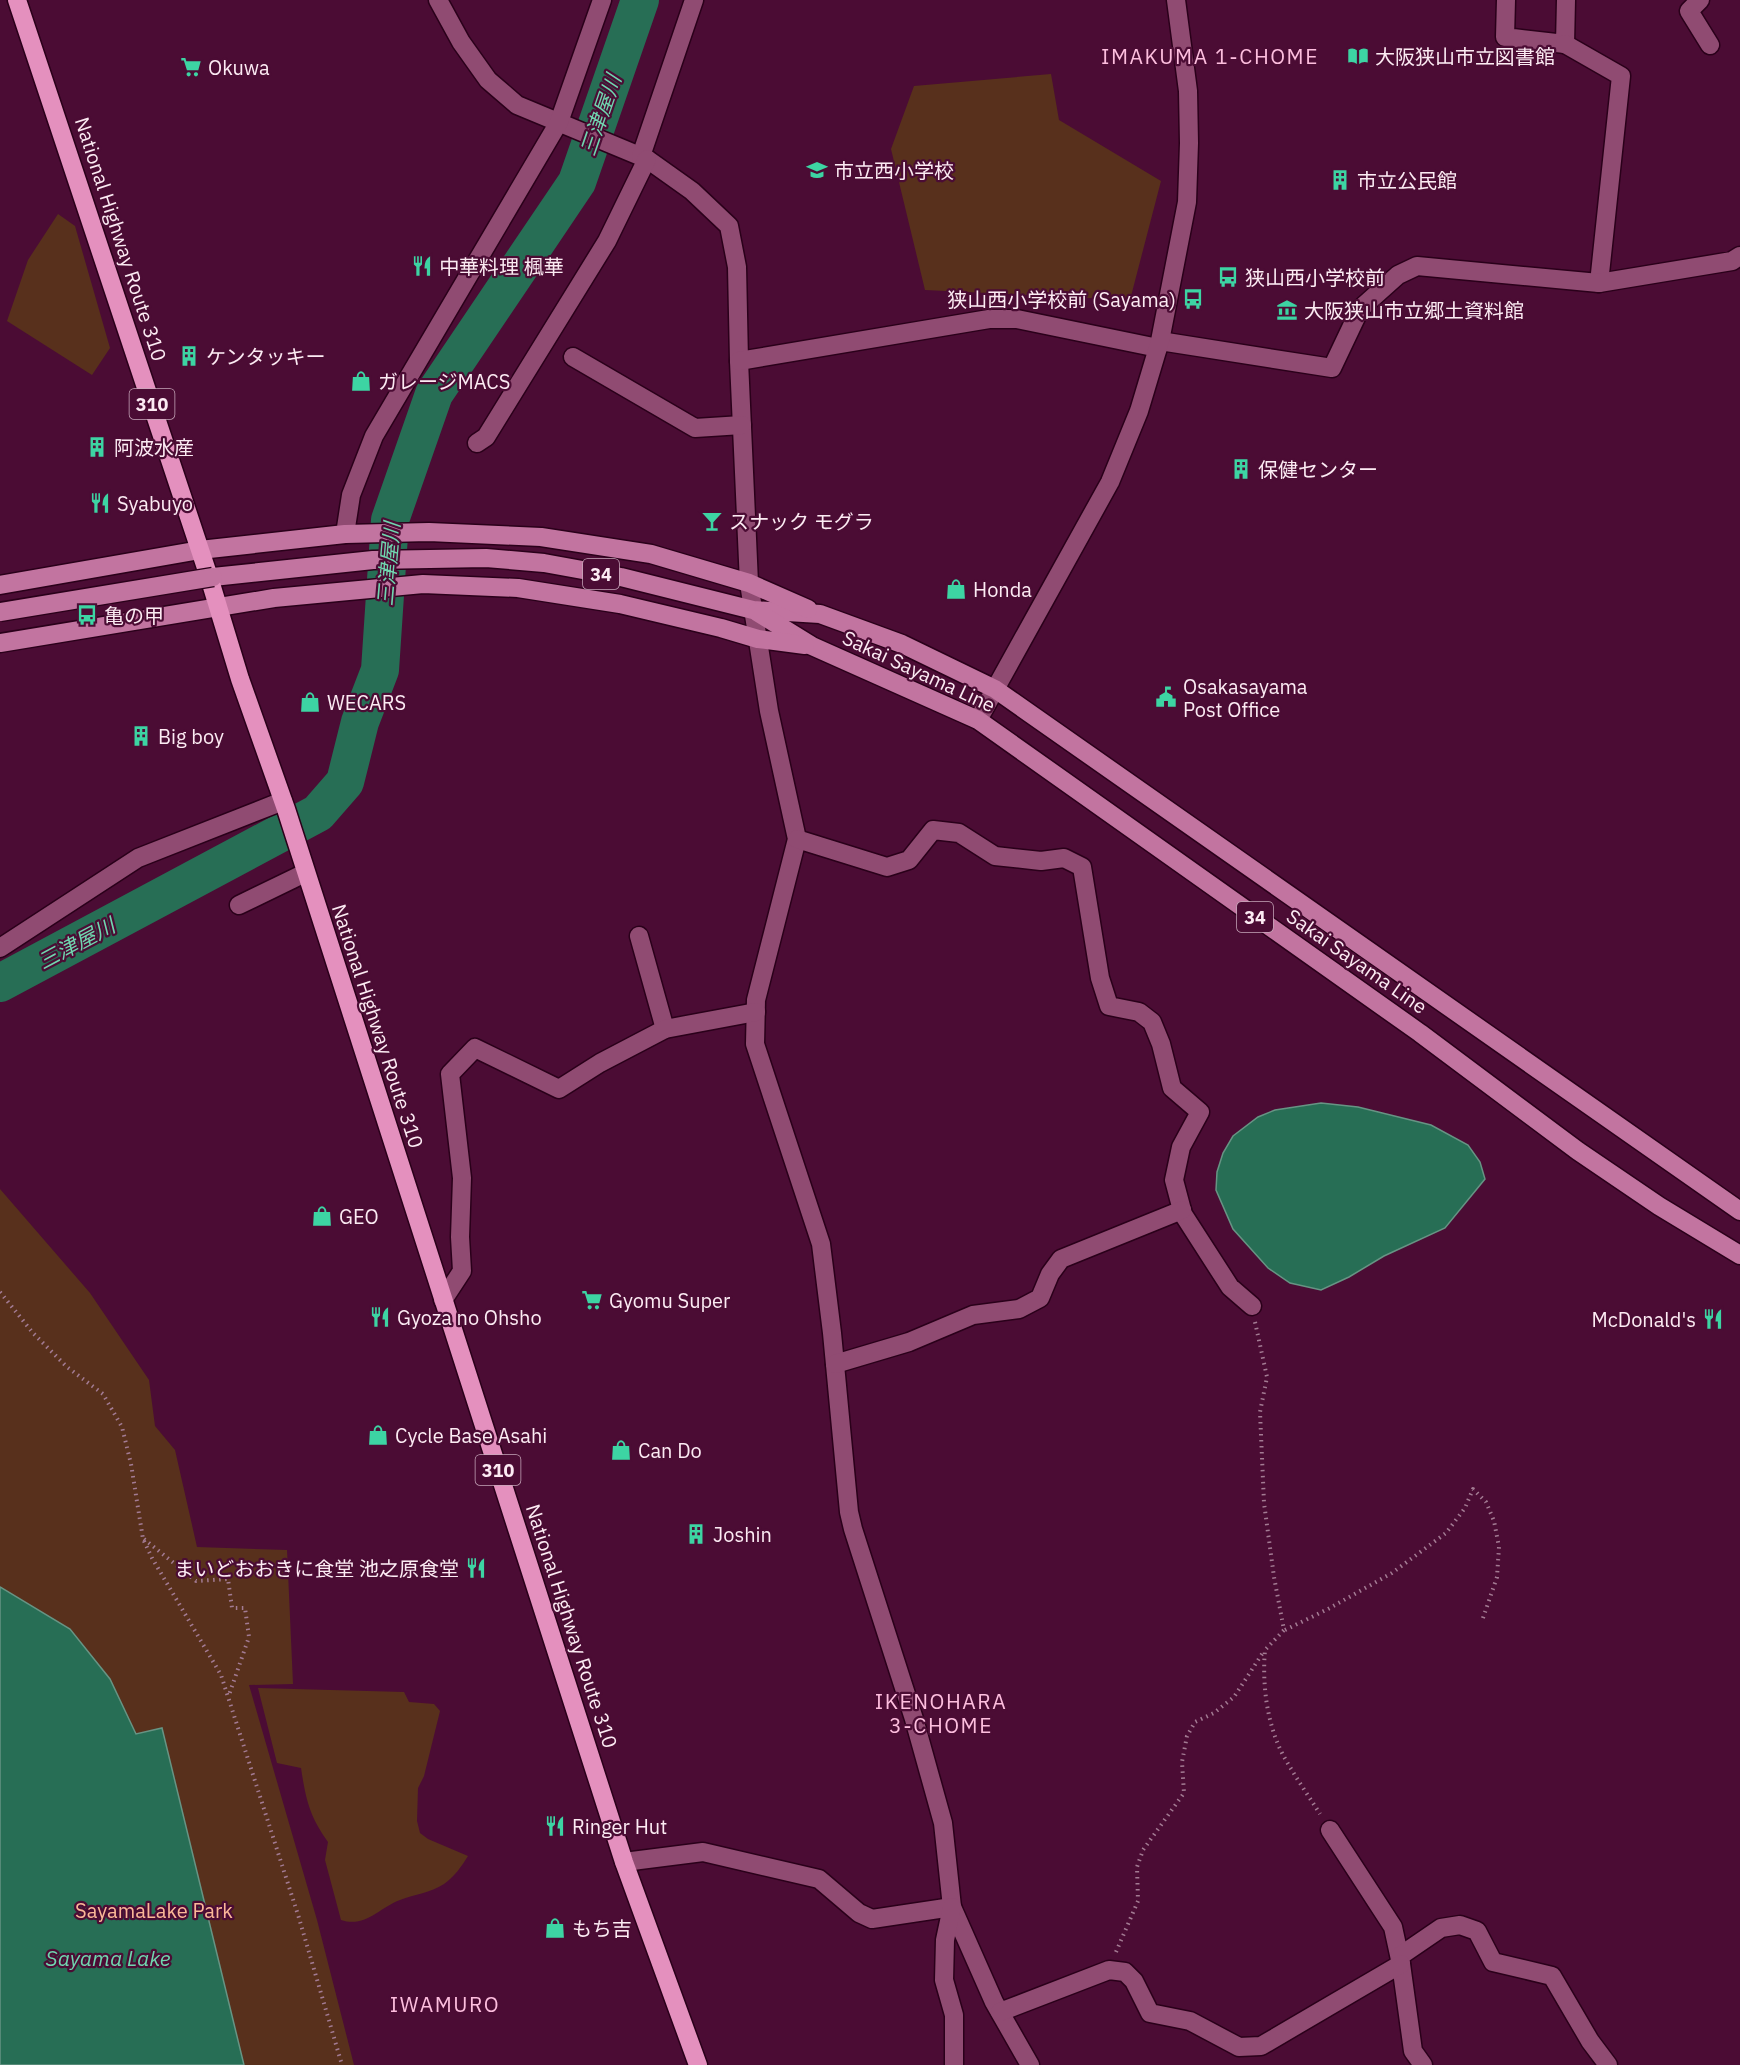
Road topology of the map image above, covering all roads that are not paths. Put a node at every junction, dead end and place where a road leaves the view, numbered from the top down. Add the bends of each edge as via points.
1 (17, 0) edge
2 (438, 0) edge
3 (602, 0) edge
4 (694, 0) edge
5 (1176, 0) edge
6 (1506, 0) edge
7 (1566, 0) edge
8 (1700, 0) edge
9 (1565, 44) junction
10 (1710, 45) dead end
11 (564, 124) junction
12 (644, 158) junction
13 (1740, 256) edge
14 (1599, 283) junction
15 (1159, 345) junction
16 (573, 357) dead end
17 (739, 361) junction
18 (742, 425) junction
19 (477, 443) dead end
20 (352, 534) junction
21 (200, 550) junction
22 (749, 583) junction
23 (0, 585) edge
24 (218, 606) junction
25 (753, 610) junction
26 (0, 612) edge
27 (820, 614) junction
28 (758, 639) junction
29 (0, 643) edge
30 (812, 646) junction
31 (994, 689) junction
32 (978, 720) junction
33 (284, 805) junction
34 (797, 839) junction
35 (305, 873) junction
36 (239, 905) dead end
37 (639, 936) dead end
38 (0, 948) edge
39 (756, 1012) junction
40 (665, 1029) junction
41 (1182, 1210) junction
42 (1740, 1211) edge
43 (1740, 1255) edge
44 (443, 1300) junction
45 (1252, 1306) road end
46 (835, 1364) junction
47 (1330, 1830) road end
48 (624, 1862) junction
49 (952, 1907) junction
50 (1400, 1960) junction
51 (1000, 2012) junction
52 (698, 2065) edge
53 (954, 2065) edge
54 (1030, 2065) edge
55 (1423, 2065) edge
56 (1608, 2065) edge

1 - 21 highway, National Highway Route 310 / 310
2 - 11 street via 488,80 517,105
3 - 11 street
4 - 12 street
5 - 15 street via 1188,91 1190,143 1187,202
6 - 9 street via 1505,37
7 - 9 street
8 - 10 street via 1689,11
9 - 14 street via 1621,76
11 - 12 street
11 - 20 street via 374,436 351,495
12 - 17 street via 692,191 729,226 737,267
12 - 19 street via 607,241 486,437
13 - 14 street via 1732,261
14 - 15 street via 1417,266 1398,275 1360,309 1332,368
15 - 17 street via 1017,319 989,319
15 - 31 street via 1139,411 1110,482
16 - 18 street via 695,428
17 - 18 street
18 - 22 street
20 - 21 main road
20 - 22 main road via 429,532 541,537 651,554
21 - 23 main road
21 - 24 highway, National Highway Route 310 / 310
22 - 25 street
22 - 27 main road
24 - 28 main road via 423,584 518,588 710,625
24 - 29 main road
24 - 33 highway, National Highway Route 310 / 310
25 - 26 main road, Sakai Sayama Line / 34, bridge via 621,577 544,563 446,558 373,560 213,577
25 - 27 main road, Sakai Sayama Line / 34
25 - 28 street
25 - 30 main road, Sakai Sayama Line / 34
27 - 31 main road, Sakai Sayama Line / 34 via 902,644
28 - 30 main road
28 - 34 street
30 - 32 main road, Sakai Sayama Line / 34
31 - 32 street
31 - 42 main road, Sakai Sayama Line / 34
32 - 43 main road, Sakai Sayama Line / 34 via 1420,1033 1578,1151
33 - 35 highway, National Highway Route 310 / 310
33 - 38 street via 138,858
34 - 39 street
34 - 41 street via 887,867 909,860 933,830 959,833 995,856 1041,861 1064,858 1082,867 1100,978 1109,1006 1139,1012 1152,1022 1172,1088 1200,1112 1181,1147 1174,1180
35 - 36 street
35 - 44 highway, National Highway Route 310 / 310
37 - 40 street
39 - 40 street
39 - 46 street via 755,1044 821,1244
40 - 44 street via 559,1089 475,1048 450,1074 462,1178 462,1270
41 - 45 street via 1230,1287
41 - 46 street via 1061,1258 1040,1298 1019,1309 973,1315 909,1342
44 - 48 highway, National Highway Route 310 / 310
46 - 49 street via 849,1512 943,1823
47 - 50 street via 1394,1927
48 - 49 street via 703,1852 738,1860 819,1879 859,1913 872,1919
48 - 52 highway, National Highway Route 310 / 310
49 - 51 street
49 - 53 street via 945,1940 944,1980 954,2015
50 - 51 street via 1261,2046 1239,2047 1190,2021 1150,2013 1125,1972 1109,1970
50 - 55 street via 1413,2051
50 - 56 street via 1441,1928 1460,1925 1477,1931 1493,1962 1552,1976
51 - 54 street

